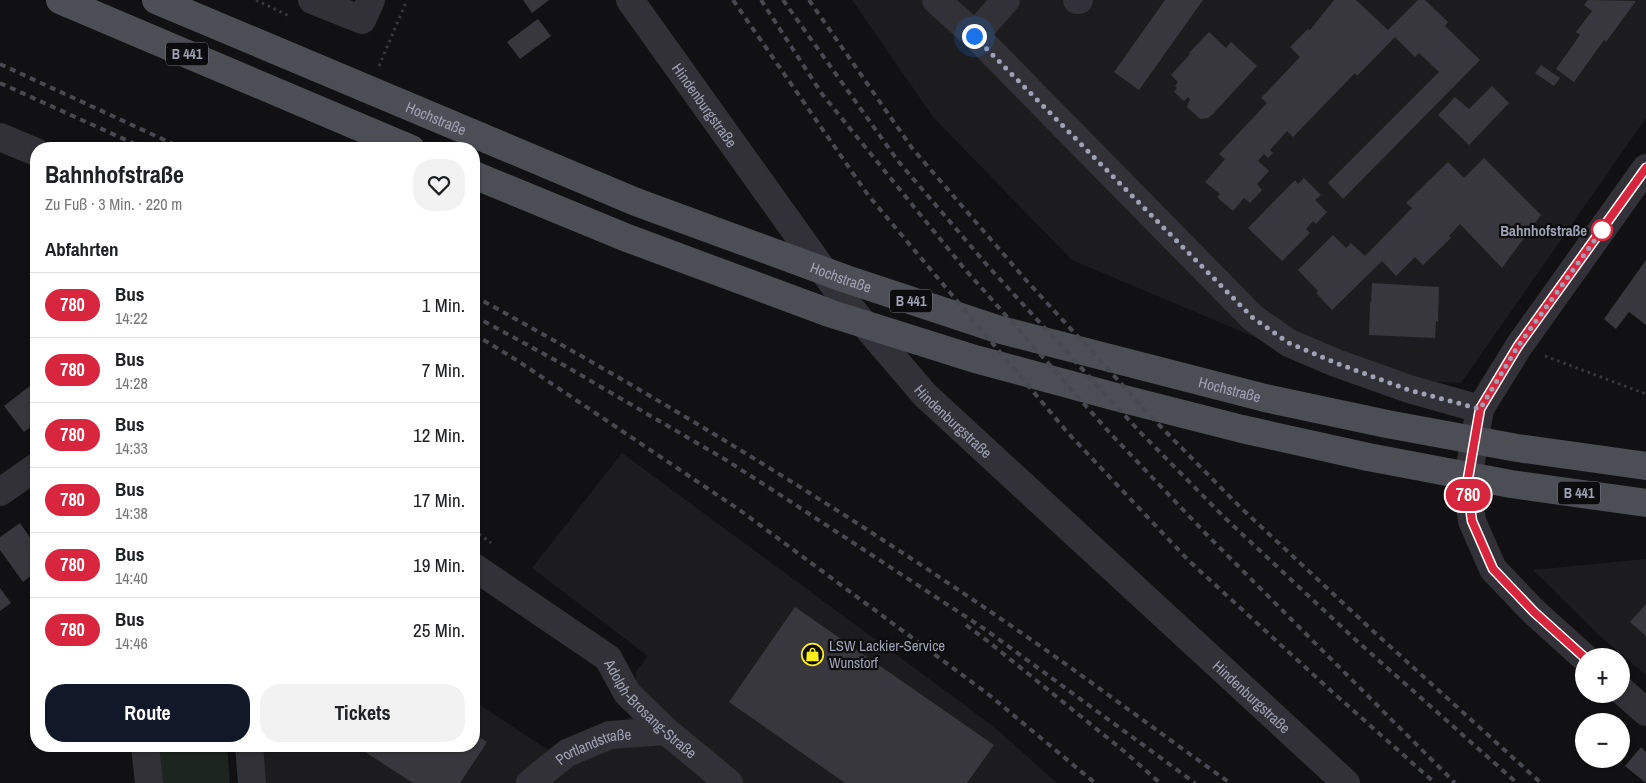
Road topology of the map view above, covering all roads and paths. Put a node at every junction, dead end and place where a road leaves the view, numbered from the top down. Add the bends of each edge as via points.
1 (60, 0) edge
2 (156, 0) edge
3 (312, 0) edge
4 (371, 0) edge
5 (630, 0) edge
6 (936, 0) edge
7 (1006, 0) edge
8 (974, 36) junction
9 (373, 67) dead end
10 (382, 71) dead end
11 (0, 137) edge
12 (395, 142) edge
13 (30, 150) edge
14 (1646, 168) edge
15 (480, 177) edge
16 (1518, 346) junction
17 (1646, 394) edge
18 (1480, 409) junction
19 (1646, 466) edge
20 (30, 471) edge
21 (0, 492) edge
22 (1646, 503) edge
23 (480, 571) edge
24 (1575, 648) edge
25 (1630, 698) edge
26 (1646, 712) edge
27 (666, 731) junction
28 (146, 752) edge
29 (249, 752) edge
30 (149, 783) edge
31 (252, 783) edge
32 (530, 783) edge
33 (729, 783) edge
34 (1346, 783) edge

1 - 12 main road, B 441
2 - 19 main road, Hochstraße / B 441 via 636,202 846,279 997,329 1265,398 1387,424 1517,448
3 - 4 street via 362,20
5 - 34 street, Hindenburgstraße via 848,306 925,395
6 - 8 street
7 - 8 street
8 - 18 street via 1253,318 1289,343 1336,363 1409,390
9 - 10 path
11 - 13 street
14 - 16 street
15 - 22 main road, B 441 via 646,245 832,314 976,359 1116,398 1368,457 1512,484
16 - 17 path
16 - 18 street
18 - 24 street via 1467,484 1472,521 1493,569
20 - 21 street
23 - 27 street, Adolph-Brosang-Straße via 608,658 627,693
25 - 26 street
27 - 32 street, Portlandstraße via 610,735 567,753
27 - 33 street, Adolph-Brosang-Straße
28 - 30 street
29 - 31 street

